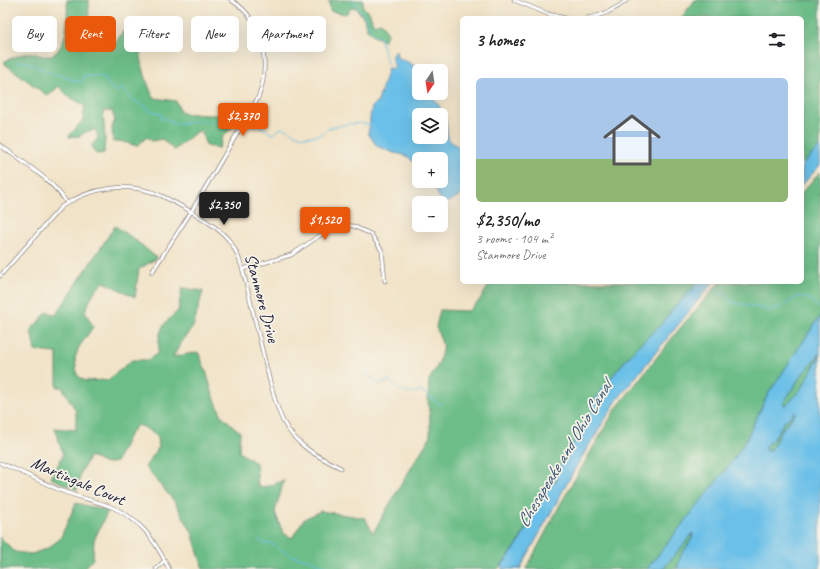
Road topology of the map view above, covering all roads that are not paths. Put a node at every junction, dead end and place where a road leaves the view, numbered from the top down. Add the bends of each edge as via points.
1 (231, 0) edge
2 (514, 0) edge
3 (627, 0) edge
4 (556, 16) edge
5 (598, 16) edge
6 (0, 145) edge
7 (67, 203) junction
8 (191, 212) junction
9 (243, 269) junction
10 (152, 272) dead end
11 (0, 276) edge
12 (385, 280) dead end
13 (0, 463) edge
14 (340, 468) dead end
15 (164, 560) junction
16 (156, 569) edge
17 (169, 569) edge

1 - 8 street via 245,12 255,26 264,50 264,75 258,98
2 - 4 street
3 - 5 street via 610,12
6 - 7 street via 51,183
7 - 8 street, Stanmore Drive via 92,192 127,187 156,194
7 - 11 street, Stanmore Drive via 48,220
8 - 9 street, Stanmore Drive via 227,238 238,254
8 - 10 street
9 - 12 street via 291,255 331,228 341,225 353,226 371,234 382,251
9 - 14 street, Stanmore Drive via 267,371 284,422 298,441 314,455
13 - 15 street, Martingale Court via 62,491 109,506 134,520 147,532
15 - 16 street
15 - 17 street, Martingale Court

